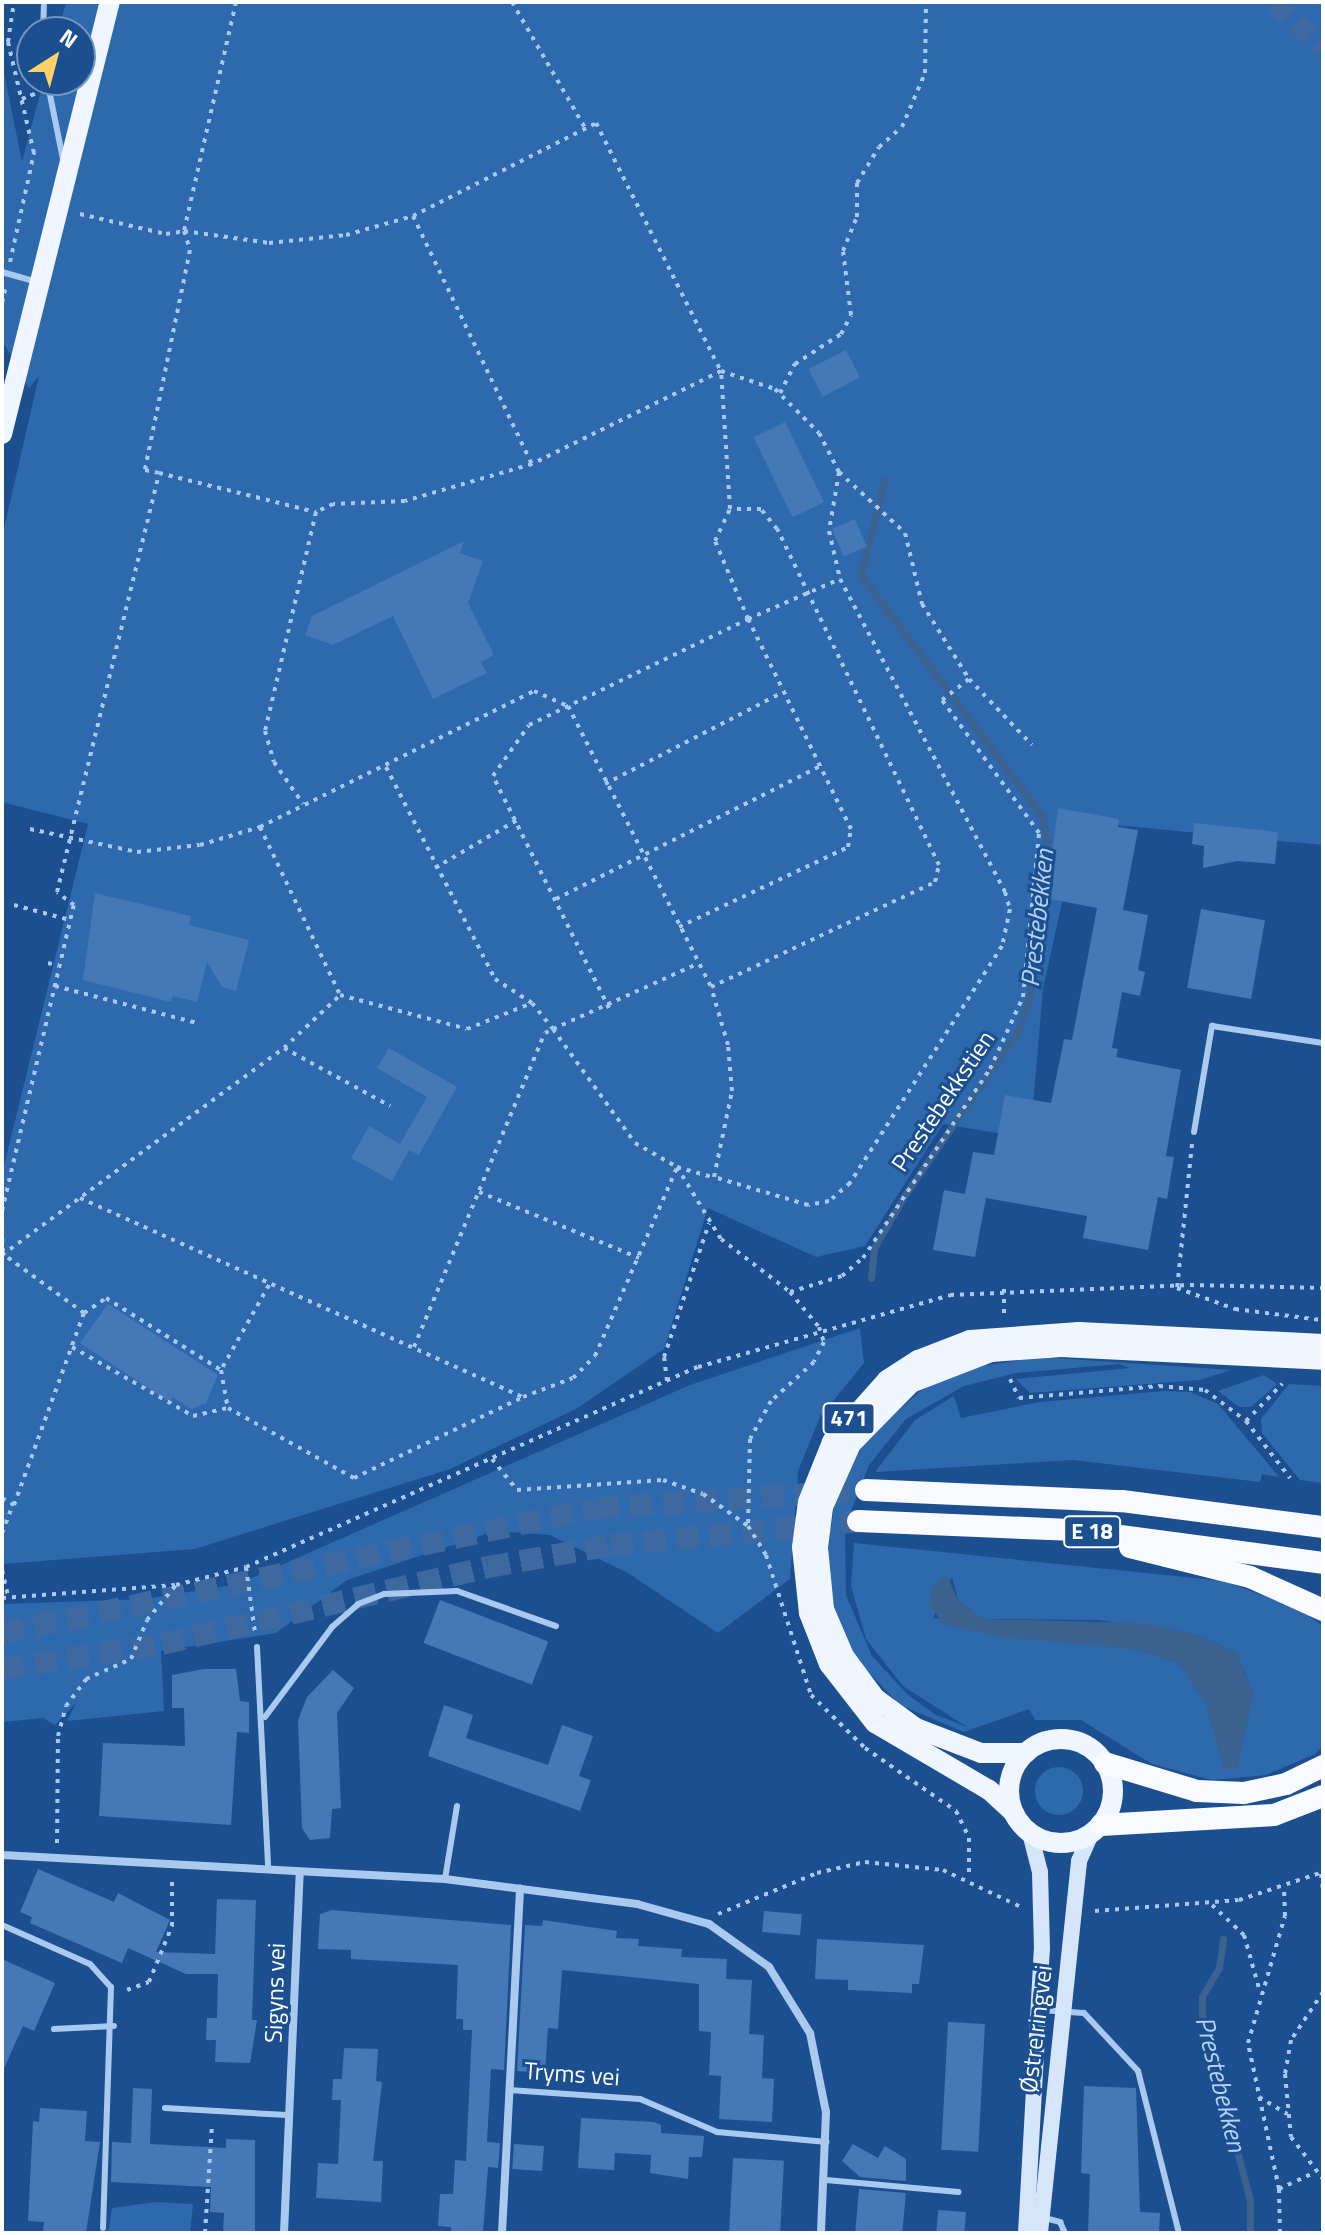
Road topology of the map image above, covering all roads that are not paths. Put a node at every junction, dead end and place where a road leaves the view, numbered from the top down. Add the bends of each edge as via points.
1 (110, 2) edge
2 (50, 96) edge
3 (65, 177) junction
4 (2, 272) edge
5 (38, 282) junction
6 (2, 434) edge
7 (1323, 1043) edge
8 (1194, 1132) road end
9 (1323, 1344) edge
10 (1323, 1360) edge
11 (866, 1490) tunnel mouth
12 (858, 1521) tunnel mouth
13 (1323, 1527) edge
14 (1076, 1530) junction
15 (1323, 1563) edge
16 (1323, 1610) edge
17 (556, 1626) dead end
18 (257, 1647) road end
19 (265, 1717) junction
20 (1026, 1753) junction
21 (1105, 1763) junction
22 (1323, 1766) edge
23 (1323, 1796) edge
24 (457, 1806) dead end
25 (1014, 1813) junction
26 (1096, 1829) junction
27 (1030, 1833) junction
28 (2, 1855) edge
29 (268, 1867) junction
30 (300, 1872) junction
31 (445, 1879) junction
32 (520, 1888) junction
33 (2, 1925) edge
34 (1040, 2010) junction
35 (1061, 2012) junction
36 (114, 2026) junction
37 (54, 2029) dead end
38 (509, 2090) junction
39 (165, 2108) dead end
40 (287, 2115) junction
41 (827, 2142) junction
42 (826, 2180) junction
43 (958, 2192) dead end
44 (1037, 2222) edge
45 (103, 2228) dead end
46 (284, 2233) edge
47 (502, 2233) edge
48 (821, 2233) edge
49 (1026, 2233) edge
50 (1065, 2233) edge
51 (1179, 2233) edge

1 - 3 main road
2 - 3 lane
3 - 5 main road
4 - 5 lane
5 - 6 main road
7 - 8 lane via 1212,1026
9 - 25 main road, 471 via 1079,1332 970,1340 918,1360 887,1380 832,1442 808,1502 802,1547 809,1613 829,1664 875,1723 989,1790
10 - 20 main road, 471 via 1061,1347 991,1352 911,1383 851,1444 823,1507 818,1548 824,1609 844,1656 875,1698 916,1728 981,1753
11 - 13 highway, E 18 via 1122,1501
12 - 14 highway, E 18
14 - 15 highway, E 18
14 - 16 highway, E 18 via 1250,1577 1300,1595
17 - 19 lane via 457,1591 384,1594 358,1604 332,1627
18 - 19 lane
19 - 29 lane
20 - 21 main road, 471 via 1046,1742 1068,1740
20 - 25 main road via 1009,1787
21 - 22 highway via 1197,1791 1244,1793 1286,1784
21 - 26 main road via 1112,1799
23 - 26 highway via 1274,1815
24 - 31 lane
25 - 27 main road, 471
26 - 27 main road via 1060,1843
26 - 35 main road, Østre ringvei via 1079,1861
27 - 34 main road, Østre ringvei via 1042,1888
28 - 29 street
29 - 30 street
30 - 31 street
30 - 40 street, Sigyns vei
31 - 32 street
32 - 38 street, Tryms vei
32 - 41 street via 637,1904 709,1924 769,1967 791,1995 822,2070
33 - 36 lane via 103,1974 112,1994
34 - 35 lane
34 - 44 main road, Østre ringvei
35 - 44 main road, Østre ringvei
35 - 51 lane via 1084,2013 1098,2023 1138,2071
36 - 37 lane
36 - 45 lane
38 - 41 lane, Tryms vei via 640,2099 717,2132
38 - 47 street
39 - 40 lane
40 - 46 street, Sigyns vei
41 - 42 street
42 - 43 lane
42 - 48 street
44 - 49 main road, Østre ringvei
44 - 50 lane via 1060,2222

